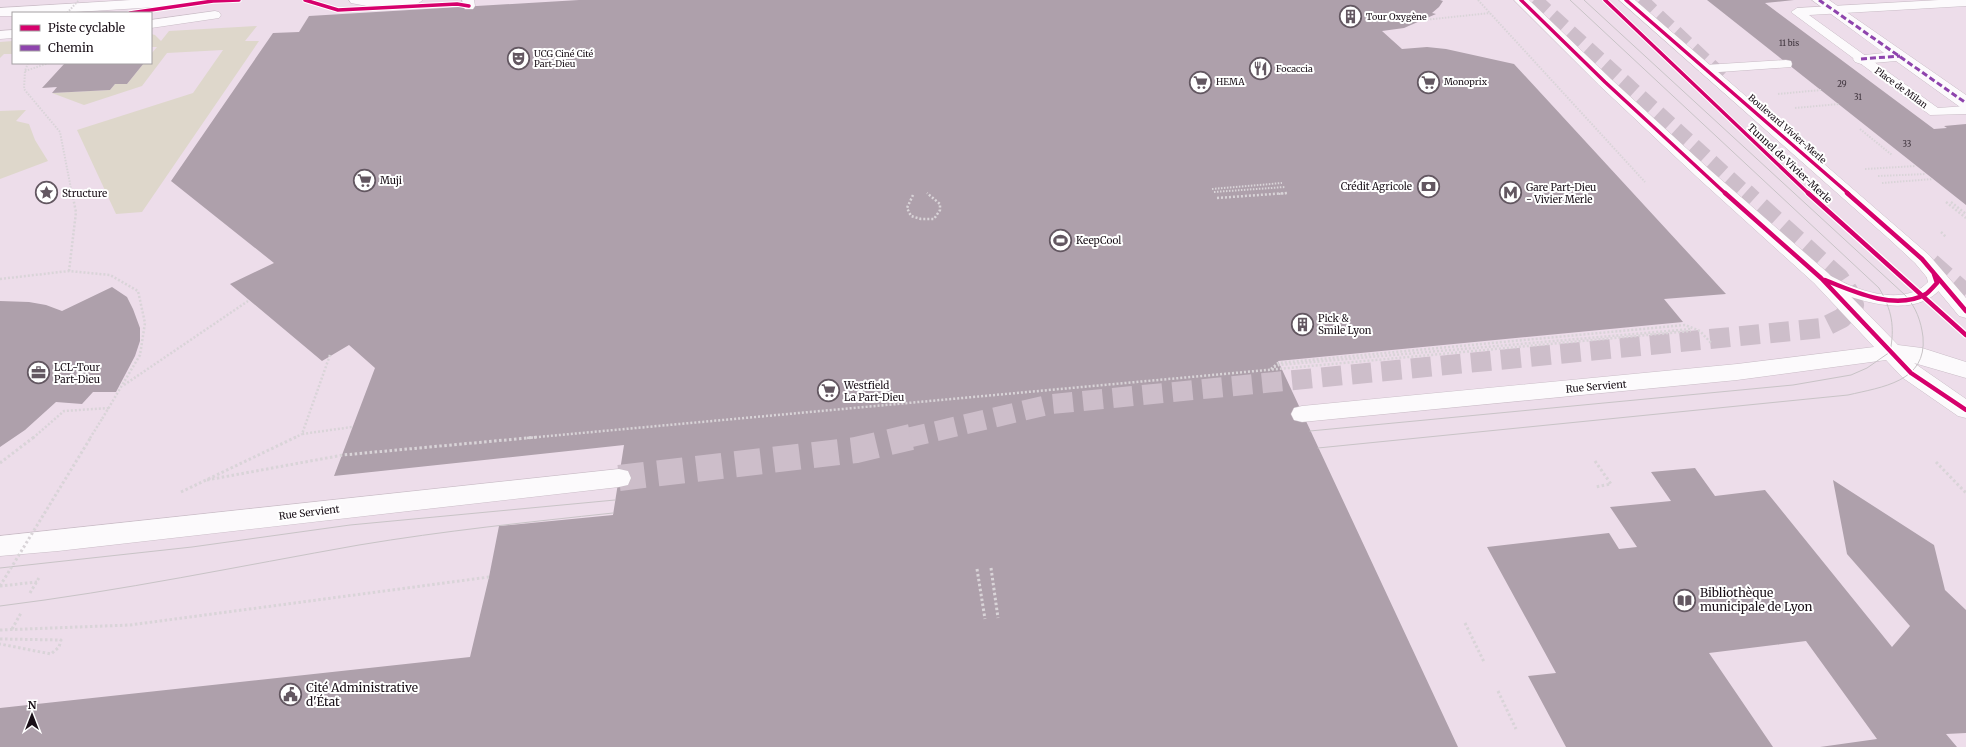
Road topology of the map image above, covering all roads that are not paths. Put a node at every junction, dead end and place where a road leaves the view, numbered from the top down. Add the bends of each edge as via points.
1 (206, 0) edge
2 (355, 0) edge
3 (417, 0) edge
4 (1521, 0) edge
5 (1626, 0) edge
6 (1819, 0) edge
7 (1966, 2) edge
8 (1833, 10) junction
9 (0, 12) edge
10 (215, 15) dead end
11 (152, 24) edge
12 (12, 34) edge
13 (0, 35) edge
14 (1900, 56) junction
15 (1862, 59) junction
16 (1842, 60) dead end
17 (1786, 64) dead end
18 (1705, 69) junction
19 (1966, 103) edge
20 (1966, 110) edge
21 (1934, 274) junction
22 (1821, 278) junction
23 (1966, 311) edge
24 (1890, 352) junction
25 (1966, 370) edge
26 (1966, 410) edge
27 (1302, 414) dead end
28 (619, 478) tunnel mouth
29 (0, 546) edge

1 - 9 street
2 - 3 lane
4 - 22 street via 1704,174
5 - 18 street, Boulevard Vivier-Merle
6 - 8 street
7 - 8 lane, Place de Milan
8 - 14 street
8 - 15 lane, Place de Milan via 1797,12
10 - 11 lane
12 - 13 lane
14 - 15 street, Place de Milan
14 - 19 street
15 - 16 lane, Place de Milan
15 - 20 lane, Place de Milan via 1935,112
17 - 18 lane
18 - 21 street, Boulevard Vivier-Merle via 1895,234
21 - 22 lane via 1937,283 1925,294 1908,299 1886,300 1852,292
21 - 23 street, Boulevard Vivier-Merle
22 - 24 street
24 - 25 street, Rue Servient via 1922,356
24 - 26 street via 1911,373
24 - 27 street, Rue Servient via 1744,372
28 - 29 street, Rue Servient

